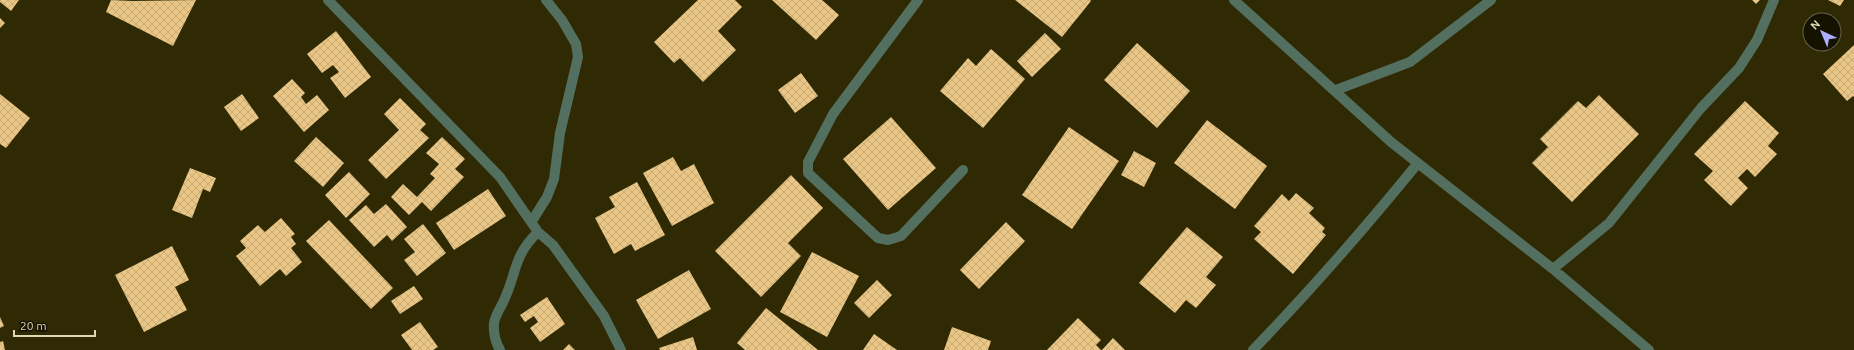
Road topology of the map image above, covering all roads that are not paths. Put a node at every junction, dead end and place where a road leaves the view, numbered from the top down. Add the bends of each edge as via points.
1 (328, 0) edge
2 (546, 0) edge
3 (918, 0) edge
4 (1234, 0) edge
5 (1490, 0) edge
6 (1774, 0) edge
7 (1336, 90) junction
8 (1418, 164) junction
9 (963, 170) dead end
10 (532, 221) junction
11 (538, 232) junction
12 (1553, 269) junction
13 (500, 350) edge
14 (621, 350) edge
15 (1253, 350) edge
16 (1649, 350) edge

1 - 10 street via 500,177
2 - 10 street via 576,44 578,57 560,133 554,179 547,197
3 - 9 street via 833,114 808,162 808,173 878,238 888,240 901,236
4 - 7 street
5 - 7 street via 1410,62
6 - 12 street via 1757,40 1739,68 1701,108 1609,223
7 - 8 street
8 - 12 street
8 - 15 street via 1318,281
10 - 11 street
11 - 13 street via 518,257 506,298 494,320 493,334
11 - 14 street via 553,245 604,316
12 - 16 street

